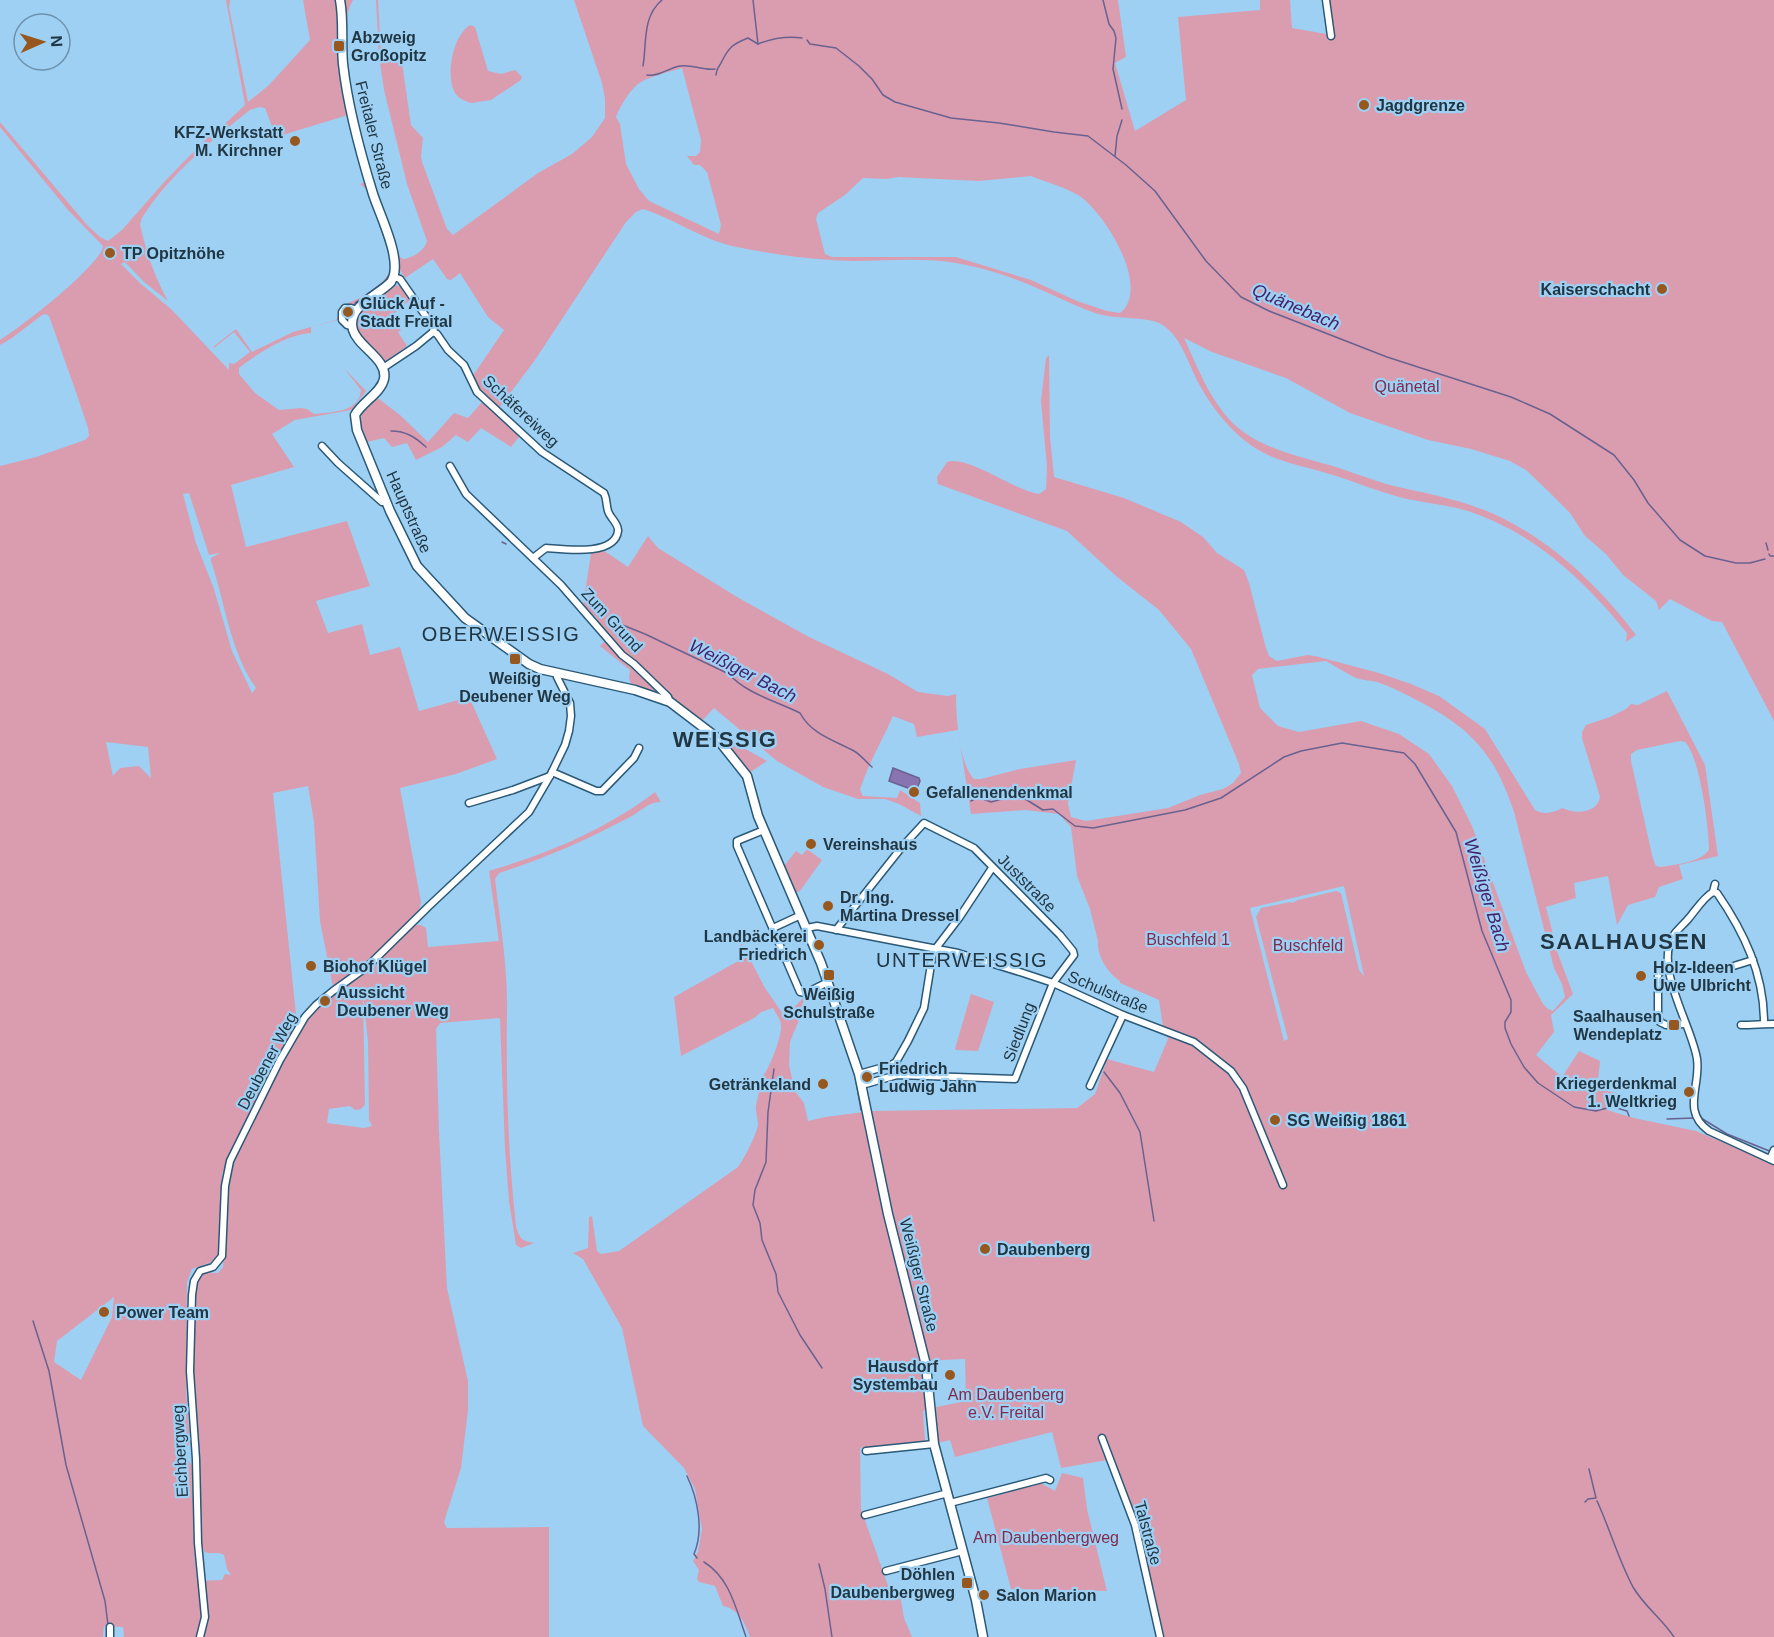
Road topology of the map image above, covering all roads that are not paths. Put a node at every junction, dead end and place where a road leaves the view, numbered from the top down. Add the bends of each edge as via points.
1 (1326, 0) edge
2 (342, 2) edge
3 (1331, 36) dead end
4 (394, 277) junction
5 (433, 332) junction
6 (383, 368) junction
7 (322, 446) dead end
8 (450, 466) dead end
9 (386, 499) junction
10 (533, 558) junction
11 (558, 674) junction
12 (670, 702) junction
13 (639, 748) dead end
14 (551, 774) junction
15 (469, 803) dead end
16 (764, 830) junction
17 (992, 868) junction
18 (1715, 884) dead end
19 (1713, 892) junction
20 (801, 915) junction
21 (773, 928) junction
22 (807, 928) junction
23 (836, 930) junction
24 (936, 949) junction
25 (1753, 960) junction
26 (1669, 967) junction
27 (1727, 968) dead end
28 (828, 982) junction
29 (1053, 982) junction
30 (1123, 1015) junction
31 (1764, 1022) junction
32 (1685, 1024) junction
33 (1774, 1024) edge
34 (1742, 1025) dead end
35 (891, 1065) junction
36 (860, 1074) junction
37 (893, 1075) junction
38 (862, 1085) junction
39 (1090, 1086) dead end
40 (868, 1114) joint
41 (1773, 1155) edge
42 (1283, 1185) dead end
43 (206, 1268) joint
44 (1102, 1438) dead end
45 (934, 1444) junction
46 (866, 1451) dead end
47 (1050, 1480) dead end
48 (948, 1493) junction
49 (950, 1503) junction
50 (865, 1515) dead end
51 (963, 1551) junction
52 (886, 1571) dead end
53 (110, 1627) dead end
54 (110, 1637) edge
55 (200, 1637) edge
56 (983, 1637) edge
57 (1160, 1637) edge

1 - 3 street
2 - 4 street, Freitaler Straße via 343,63 351,114 394,258
4 - 5 street, Schäfereiweg via 400,279
4 - 6 street via 357,310 352,326
5 - 6 street
5 - 10 street, Schäfereiweg via 464,365 477,392 542,452 606,497 608,512 618,529 612,540 583,550 546,548
6 - 9 street, Hauptstraße via 383,382 354,419
7 - 9 street via 382,502
8 - 10 street, Zum Grund via 466,494
9 - 11 street, Hauptstraße via 413,560 451,604 529,664
10 - 12 street, Zum Grund
11 - 12 street, Hauptstraße via 635,690
11 - 14 street, Deubener Weg via 571,716 565,745
12 - 16 street, Hauptstraße via 716,736 747,776
13 - 14 street via 602,791
14 - 15 street
14 - 43 street, Deubener Weg via 529,812 504,837 368,966 305,1017 230,1161 222,1256 218,1264
16 - 20 street, Hauptstraße
16 - 21 street via 736,844
17 - 23 street, Juststraße via 970,846 924,823
17 - 24 street
17 - 29 street, Juststraße via 1073,951
18 - 19 street
19 - 25 street via 1735,920
19 - 26 street via 1673,936
20 - 21 street
20 - 22 street, Hauptstraße
21 - 28 street via 800,992
22 - 23 street, Schulstraße
22 - 28 street, Hauptstraße
23 - 24 street, Schulstraße
24 - 29 street, Schulstraße
24 - 35 street via 920,1018
25 - 27 street
25 - 31 street via 1762,993
26 - 32 street
26 - 32 street via 1658,974 1658,1016 1666,1025
28 - 36 street, Hauptstraße
29 - 30 street, Schulstraße
29 - 37 street, Siedlung via 1015,1079
30 - 39 street
30 - 42 street, Schulstraße via 1194,1042 1231,1071 1248,1098
31 - 33 street
31 - 34 street
32 - 41 street via 1697,1061 1693,1100 1700,1123 1749,1150
35 - 36 street
35 - 37 street
36 - 38 street, Hauptstraße
37 - 38 street, Siedlung
38 - 40 street, Hauptstraße
40 - 45 street, Weißiger Straße via 888,1214 926,1365
43 - 55 street, Eichbergweg via 194,1281 190,1371 205,1617
44 - 57 street, Talstraße via 1135,1525
45 - 46 street
45 - 48 street, Weißiger Straße
47 - 49 street
48 - 49 street, Weißiger Straße
48 - 50 street
49 - 51 street, Weißiger Straße
51 - 52 street
51 - 56 street, Weißiger Straße
53 - 54 street

